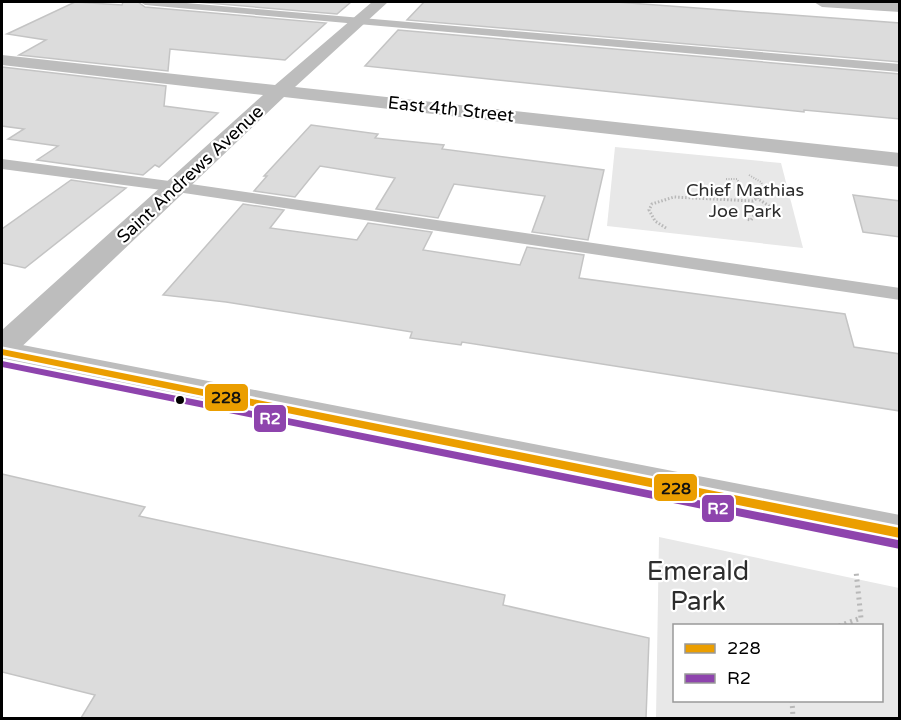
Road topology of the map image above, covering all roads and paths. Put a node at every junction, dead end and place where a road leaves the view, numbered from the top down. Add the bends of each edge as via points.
1 (145, 2) edge
2 (380, 2) edge
3 (822, 2) edge
4 (900, 7) edge
5 (360, 21) junction
6 (2, 60) edge
7 (900, 68) edge
8 (280, 90) junction
9 (900, 159) edge
10 (2, 164) edge
11 (742, 173) dead end
12 (726, 178) dead end
13 (177, 187) junction
14 (759, 199) junction
15 (746, 219) dead end
16 (669, 230) dead end
17 (900, 294) edge
18 (2, 347) edge
19 (2, 352) edge
20 (900, 533) edge
21 (856, 571) dead end
22 (844, 624) edge
23 (792, 702) edge
24 (793, 718) edge

1 - 5 lane
2 - 5 street, Saint Andrews Avenue
3 - 4 street
5 - 7 lane
5 - 8 street, Saint Andrews Avenue
6 - 8 street, East 4th Street
8 - 9 street, East 4th Street
8 - 13 street, Saint Andrews Avenue
10 - 13 lane
11 - 14 path via 761,182 766,192
12 - 14 path via 737,179 744,191
13 - 17 lane
13 - 18 street, Saint Andrews Avenue
14 - 15 path via 775,212 756,213 751,220
14 - 16 path via 658,200 649,210
19 - 20 street
21 - 22 path via 861,618
23 - 24 path

